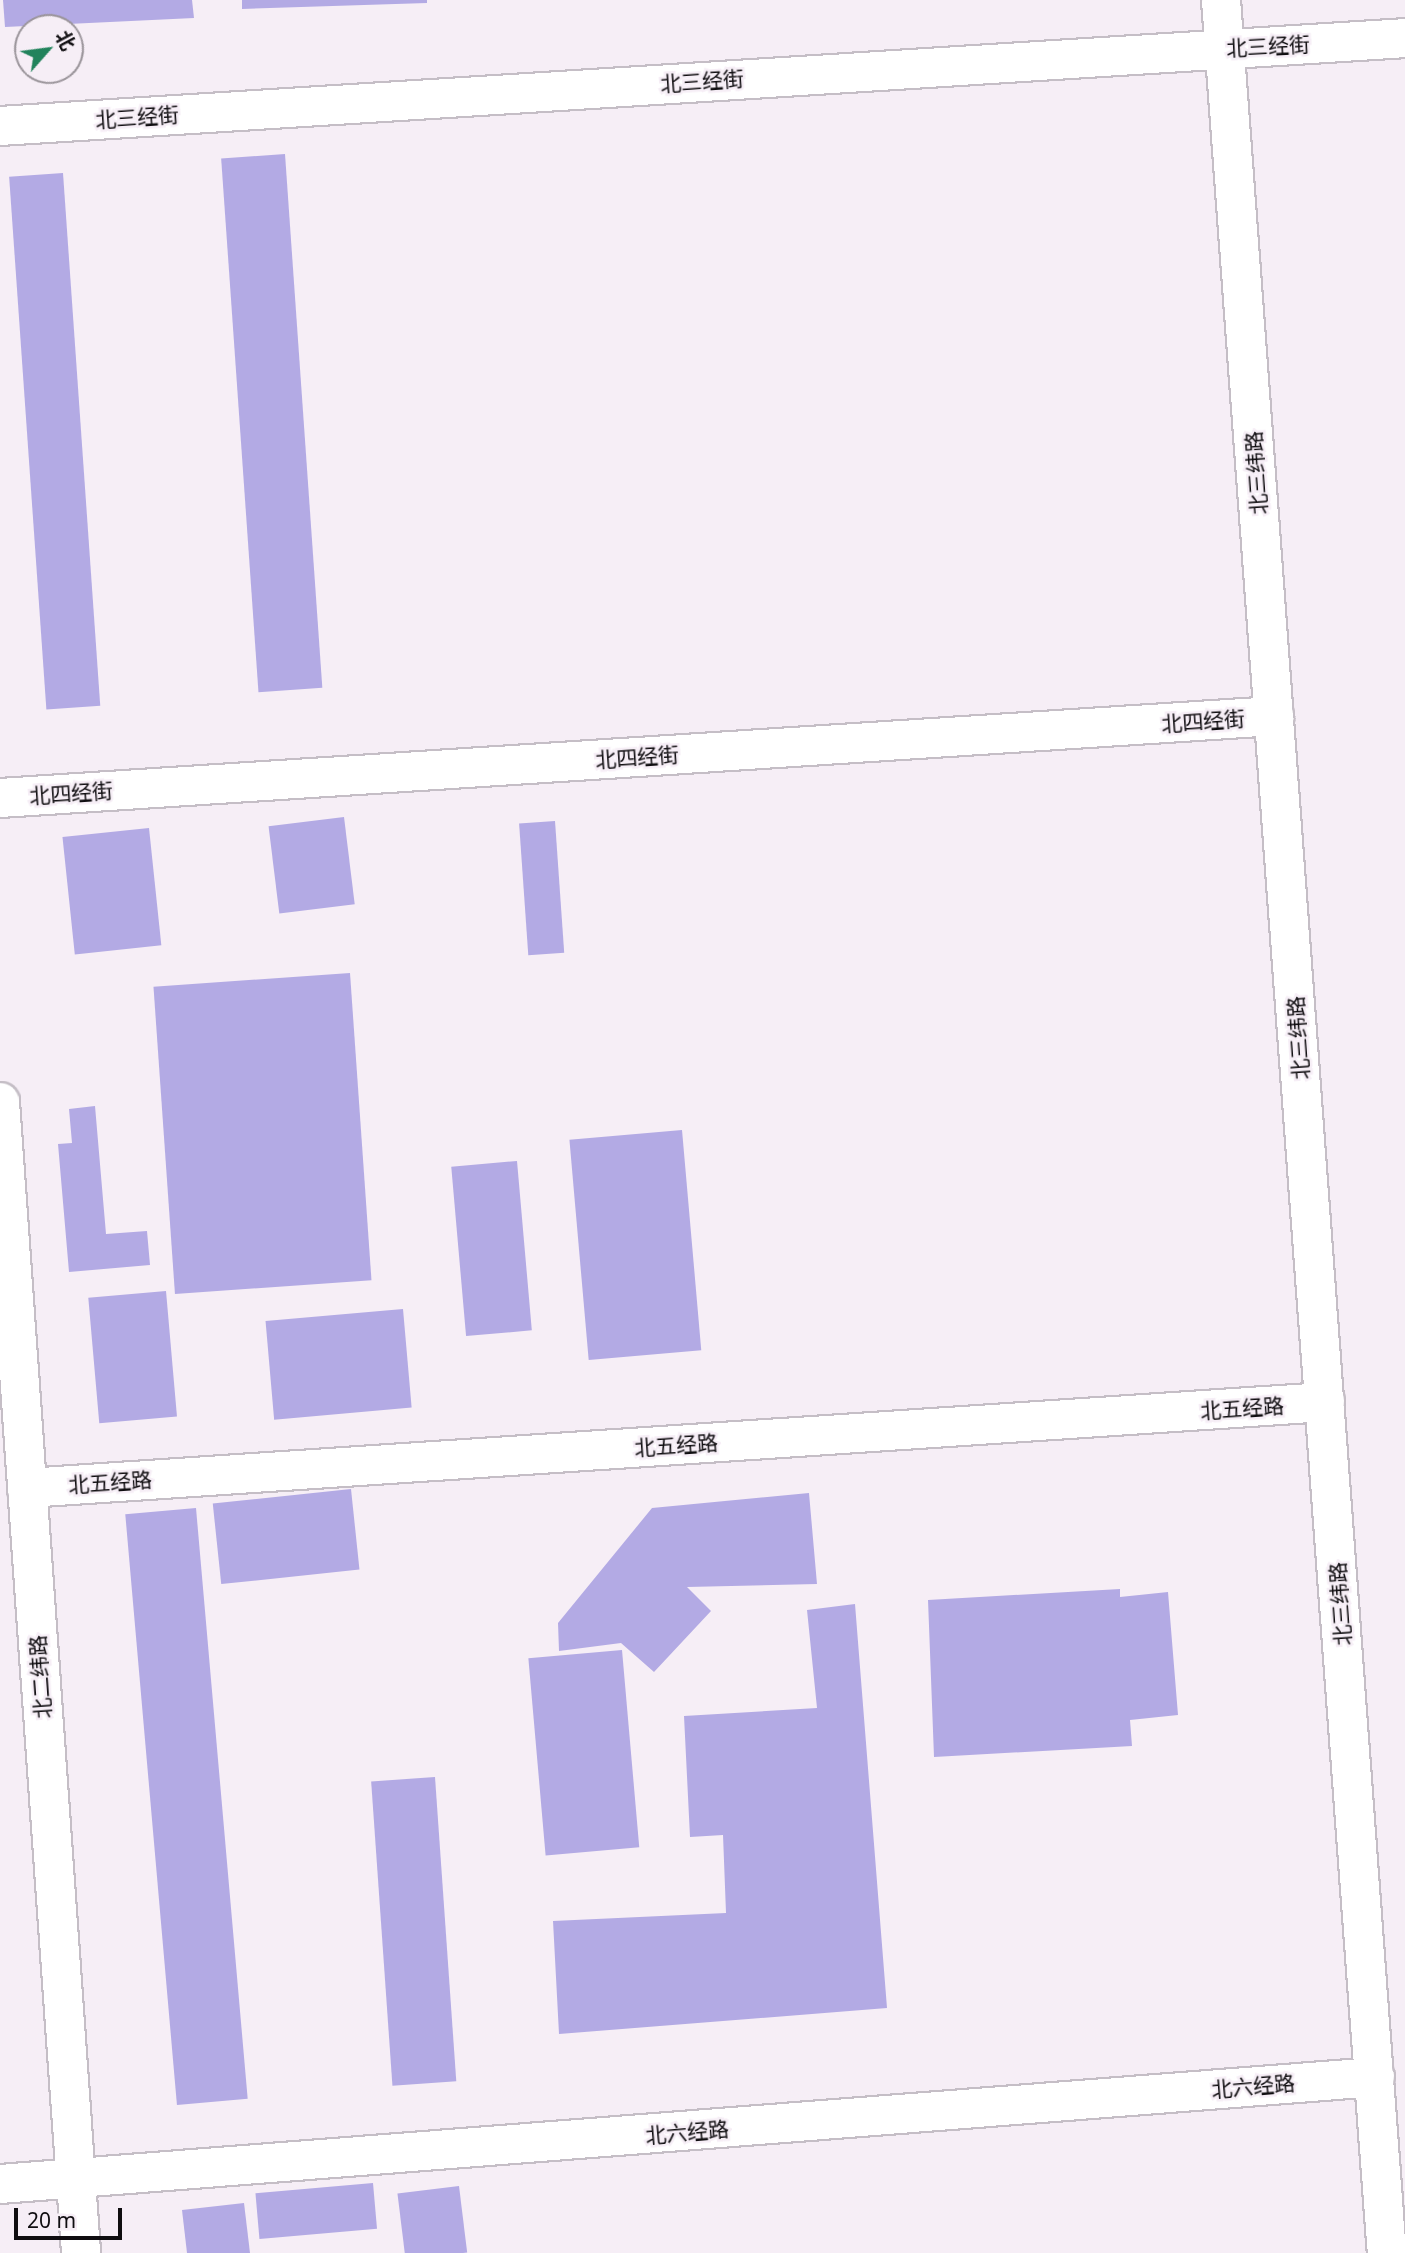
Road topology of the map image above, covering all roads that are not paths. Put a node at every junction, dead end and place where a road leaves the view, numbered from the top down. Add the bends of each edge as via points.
1 (1221, 0) edge
2 (1405, 38) edge
3 (1224, 48) junction
4 (0, 126) edge
5 (1274, 716) junction
6 (0, 798) edge
7 (0, 1102) edge
8 (1325, 1402) junction
9 (27, 1488) junction
10 (1375, 2077) junction
11 (76, 2181) junction
12 (0, 2184) edge
13 (81, 2253) edge
14 (1387, 2253) edge

1 - 3 street, 北三纬路
2 - 3 street, 北三经街
3 - 4 street, 北三经街
3 - 5 street, 北三纬路
5 - 6 street, 北四经街
5 - 8 street, 北三纬路
7 - 9 street, 北二纬路
8 - 9 street, 北五经路
8 - 10 street, 北三纬路
9 - 11 street, 北二纬路
10 - 11 street, 北六经路
10 - 14 street, 北三纬路
11 - 12 street, 北六经路
11 - 13 street, 北二纬路

